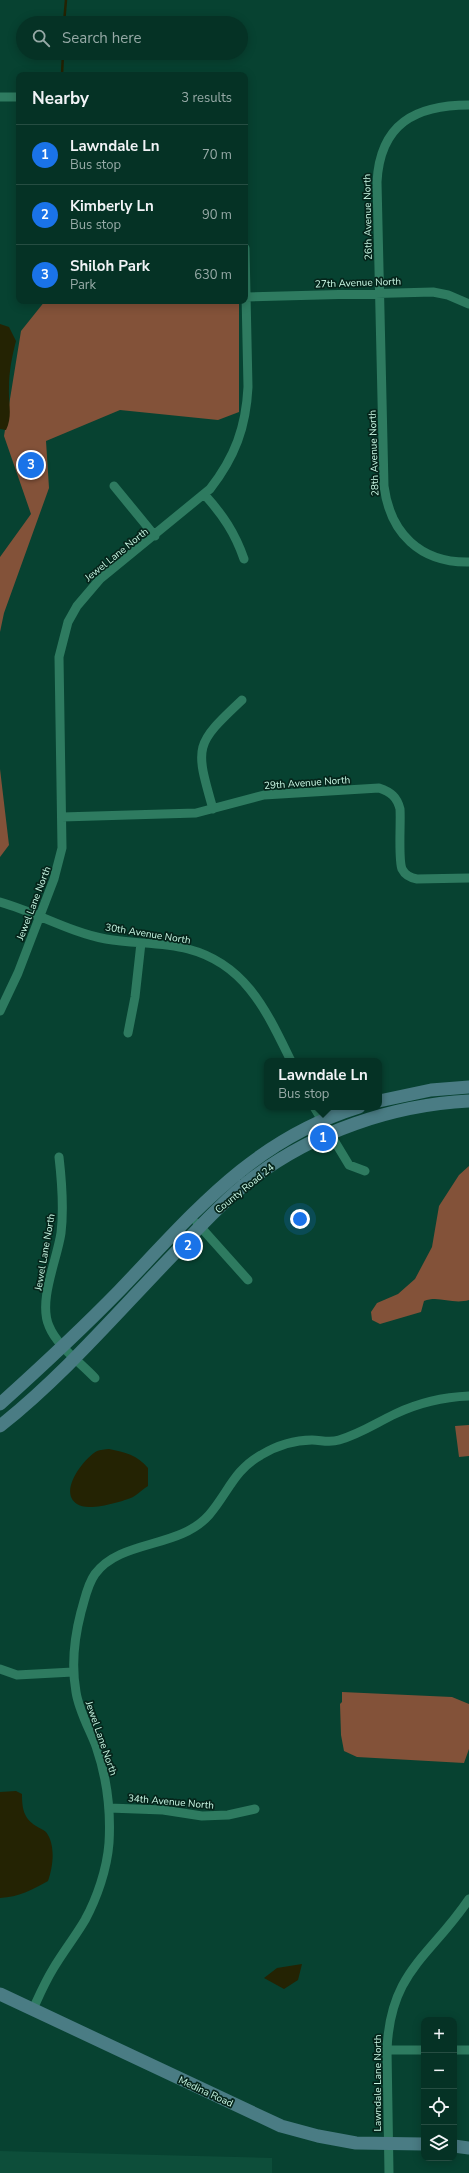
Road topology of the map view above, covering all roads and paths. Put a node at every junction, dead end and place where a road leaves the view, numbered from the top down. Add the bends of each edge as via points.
1 (0, 97) edge
2 (16, 97) edge
3 (469, 105) edge
4 (380, 293) junction
5 (248, 297) edge
6 (246, 304) edge
7 (469, 304) edge
8 (114, 486) dead end
9 (204, 494) junction
10 (155, 536) junction
11 (244, 559) dead end
12 (469, 562) edge
13 (242, 700) dead end
14 (213, 808) junction
15 (62, 817) junction
16 (469, 878) edge
17 (0, 902) edge
18 (40, 916) junction
19 (141, 943) junction
20 (0, 1011) edge
21 (128, 1033) dead end
22 (290, 1058) edge
23 (469, 1087) edge
24 (382, 1100) edge
25 (469, 1101) edge
26 (316, 1110) edge
27 (354, 1110) edge
28 (325, 1127) junction
29 (59, 1157) dead end
30 (365, 1171) dead end
31 (189, 1217) junction
32 (200, 1227) junction
33 (248, 1280) dead end
34 (64, 1346) junction
35 (75, 1357) junction
36 (95, 1378) dead end
37 (469, 1396) edge
38 (0, 1404) edge
39 (0, 1426) edge
40 (0, 1670) edge
41 (73, 1672) junction
42 (109, 1808) junction
43 (255, 1809) dead end
44 (469, 1899) edge
45 (0, 1994) edge
46 (33, 2009) junction
47 (387, 2050) junction
48 (421, 2050) edge
49 (457, 2050) edge
50 (469, 2050) edge
51 (387, 2143) junction
52 (421, 2144) edge
53 (457, 2146) edge
54 (469, 2148) edge
55 (389, 2173) edge

1 - 2 street
3 - 4 street, 26th Avenue North via 438,106 423,110 398,127 382,152 377,167
4 - 5 street, 27th Avenue North
4 - 7 street, 27th Avenue North via 433,292
4 - 12 street, 28th Avenue North via 386,503 402,534 415,545 430,555 446,560
6 - 9 street, Jewel Lane North via 247,409 235,452 224,471
8 - 10 street
9 - 10 street, Jewel Lane North
9 - 11 street via 226,518
10 - 15 street, Jewel Lane North via 87,592 68,622 59,657
13 - 14 street via 208,734 202,746 202,771
14 - 15 street, 29th Avenue North via 189,814
14 - 16 street, 29th Avenue North via 264,795 379,788 394,795 400,810 401,864 406,874 417,879
15 - 18 street, Jewel Lane North via 59,864
17 - 18 street, 30th Avenue North
18 - 19 street, 30th Avenue North via 106,939
18 - 20 street, Jewel Lane North
19 - 21 street
19 - 22 street, 30th Avenue North via 188,949 226,966 256,996
23 - 24 street via 431,1090
25 - 28 street, County Road 24 via 423,1106
26 - 28 street
27 - 28 street, County Road 24
28 - 30 street via 349,1165
28 - 31 street, County Road 24 via 288,1138 255,1159 216,1190
28 - 32 street, County Road 24 via 253,1178 224,1202
29 - 34 street, Jewel Lane North via 62,1182 61,1226 45,1312 53,1334
31 - 32 street
31 - 34 street, County Road 24
32 - 33 street
32 - 35 street, County Road 24
34 - 35 street, Jewel Lane North
34 - 38 street, County Road 24
35 - 36 street, Jewel Lane North
35 - 39 street, County Road 24
37 - 41 street, Jewel Lane North via 413,1406 359,1434 334,1441 306,1440 278,1446 247,1464 235,1476 209,1515 198,1525 186,1533 114,1558 95,1575 89,1585 76,1633
40 - 41 street via 17,1675
41 - 42 street, Jewel Lane North via 82,1714 104,1769
42 - 43 street, 34th Avenue North via 157,1809 202,1816 228,1815
42 - 46 street, Jewel Lane North via 109,1846 96,1896 85,1920 52,1969
44 - 47 street, Lawndale Lane North via 405,1979 392,2012
45 - 46 street, Medina Road
46 - 51 street, Medina Road via 281,2126 356,2143
47 - 48 street
47 - 51 street, Lawndale Lane North
49 - 50 street
51 - 52 street, Medina Road
51 - 55 street, Lawndale Lane North
53 - 54 street

